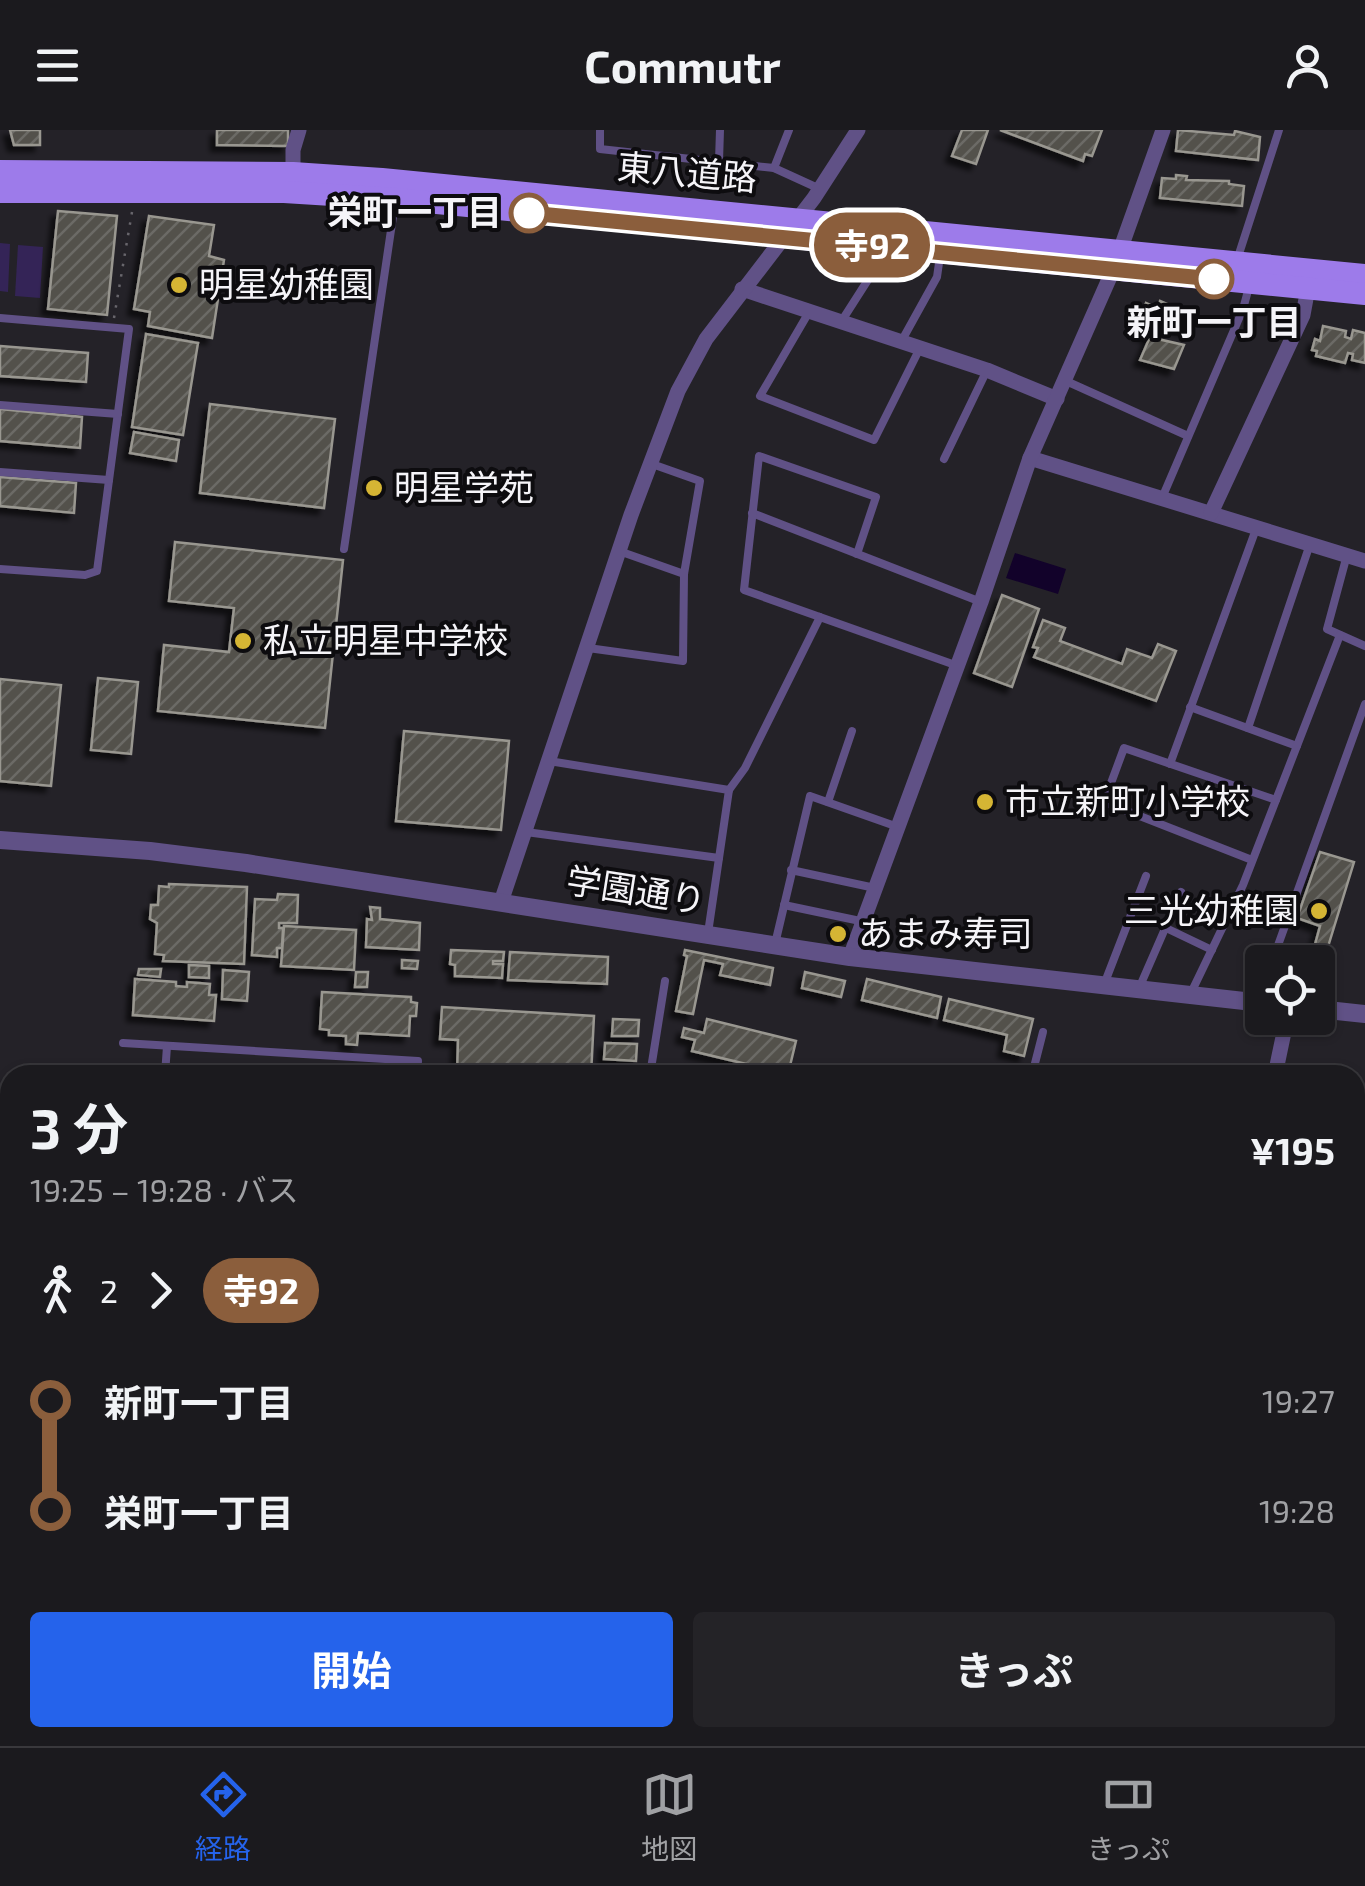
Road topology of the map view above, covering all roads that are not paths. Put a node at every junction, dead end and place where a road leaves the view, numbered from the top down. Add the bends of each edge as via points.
1 (299, 130) edge
2 (600, 130) edge
3 (720, 130) edge
4 (789, 130) edge
5 (858, 130) edge
6 (1163, 130) edge
7 (1279, 130) edge
8 (718, 161) junction
9 (774, 168) junction
10 (0, 172) edge
11 (292, 173) junction
12 (397, 189) junction
13 (820, 189) junction
14 (0, 192) edge
15 (790, 227) junction
16 (876, 246) junction
17 (941, 252) junction
18 (1116, 260) junction
19 (1237, 262) junction
20 (1365, 275) edge
21 (1250, 282) junction
22 (1308, 288) junction
23 (742, 289) junction
24 (1365, 294) edge
25 (808, 312) junction
26 (0, 318) edge
27 (842, 322) junction
28 (901, 342) junction
29 (920, 348) junction
30 (987, 370) junction
31 (1066, 381) junction
32 (1058, 399) junction
33 (0, 405) edge
34 (118, 414) junction
35 (1188, 436) junction
36 (1030, 458) junction
37 (944, 459) dead end
38 (652, 464) junction
39 (0, 472) edge
40 (109, 480) junction
41 (1162, 498) junction
42 (752, 514) junction
43 (1211, 514) junction
44 (1256, 528) junction
45 (1310, 544) junction
46 (344, 549) dead end
47 (619, 552) junction
48 (857, 554) junction
49 (1347, 556) junction
50 (1365, 561) edge
51 (0, 570) edge
52 (684, 574) junction
53 (981, 602) junction
54 (820, 616) junction
55 (1340, 635) junction
56 (1365, 646) edge
57 (588, 648) junction
58 (958, 666) junction
59 (1365, 704) edge
60 (1190, 707) junction
61 (1248, 728) junction
62 (852, 732) dead end
63 (1297, 746) junction
64 (550, 761) junction
65 (1170, 764) junction
66 (729, 790) junction
67 (1276, 800) junction
68 (828, 802) junction
69 (898, 827) junction
70 (526, 832) junction
71 (0, 840) edge
72 (719, 858) junction
73 (1252, 860) junction
74 (791, 870) junction
75 (1146, 876) dead end
76 (875, 888) junction
77 (1182, 892) dead end
78 (501, 902) junction
79 (784, 905) junction
80 (865, 922) junction
81 (1166, 928) junction
82 (708, 936) junction
83 (775, 945) junction
84 (1278, 945) edge
85 (1212, 950) junction
86 (850, 957) junction
87 (666, 981) dead end
88 (1103, 986) junction
89 (1138, 990) junction
90 (1189, 996) junction
91 (1245, 997) edge
92 (1335, 1010) edge
93 (1364, 1012) edge
94 (1043, 1032) dead end
95 (1283, 1035) edge
96 (123, 1043) dead end
97 (167, 1046) junction
98 (166, 1065) edge
99 (418, 1065) edge
100 (652, 1065) edge
101 (1035, 1065) edge
102 (1278, 1065) edge

1 - 11 street
2 - 8 lane via 600,149
3 - 8 lane
4 - 9 lane
5 - 13 street
6 - 18 street
7 - 19 lane
8 - 9 lane
9 - 13 lane
10 - 11 main road, 東八道路
11 - 12 main road, 東八道路
12 - 14 main road, 東八道路
12 - 15 main road, 東八道路
12 - 46 lane
13 - 15 street
15 - 16 main road, 東八道路
15 - 18 main road, 東八道路
15 - 23 street
16 - 17 main road, 東八道路
16 - 27 lane via 873,272
17 - 18 main road, 東八道路
17 - 28 lane via 937,277
18 - 19 main road, 東八道路
18 - 21 main road, 東八道路
18 - 31 street
19 - 20 main road, 東八道路
21 - 22 main road, 東八道路
21 - 35 lane
22 - 24 main road, 東八道路
22 - 43 street via 1302,315
23 - 25 street
23 - 38 street via 678,391
25 - 27 street
25 - 29 lane via 760,396 874,440
26 - 34 lane via 129,328
27 - 28 street
28 - 29 street
29 - 30 street
30 - 32 street
30 - 37 lane
31 - 32 street
31 - 35 lane
32 - 36 street
33 - 34 lane
34 - 40 lane
35 - 41 lane
36 - 41 street
36 - 53 street
38 - 47 street
38 - 52 lane via 700,481
39 - 40 lane
40 - 51 lane via 97,571
41 - 43 street
42 - 48 lane
42 - 48 lane via 759,456 876,497
42 - 54 lane via 744,590
43 - 44 street
44 - 45 street
44 - 60 lane
45 - 49 street
45 - 61 lane
47 - 52 lane
47 - 57 street
48 - 53 lane
49 - 50 street
49 - 55 lane via 1327,629
52 - 57 lane via 683,661
53 - 58 street
54 - 58 lane
54 - 66 lane
55 - 56 lane
55 - 63 lane
57 - 64 street
58 - 69 street
59 - 84 lane
60 - 61 lane
60 - 65 lane
61 - 63 lane
62 - 68 lane
63 - 67 lane
64 - 66 lane
64 - 70 street
65 - 67 lane
65 - 73 lane via 1124,748 1104,802
66 - 72 lane
67 - 73 lane
68 - 69 lane
68 - 74 lane via 810,796
69 - 76 street
70 - 72 lane
70 - 78 street
71 - 78 street, 学園通り via 150,851
72 - 82 lane
73 - 85 lane
74 - 76 lane
74 - 79 lane
75 - 88 lane
76 - 80 street
77 - 81 lane
78 - 82 street, 学園通り
79 - 80 lane
79 - 83 lane
80 - 86 street
81 - 85 lane
81 - 89 lane
82 - 83 street, 学園通り
83 - 86 street, 学園通り
85 - 90 lane
86 - 88 street, 学園通り
87 - 100 lane
88 - 89 street, 学園通り
89 - 90 street, 学園通り
90 - 91 street, 学園通り
92 - 93 street
94 - 101 lane
95 - 102 street
96 - 97 lane
97 - 98 lane
97 - 99 lane

